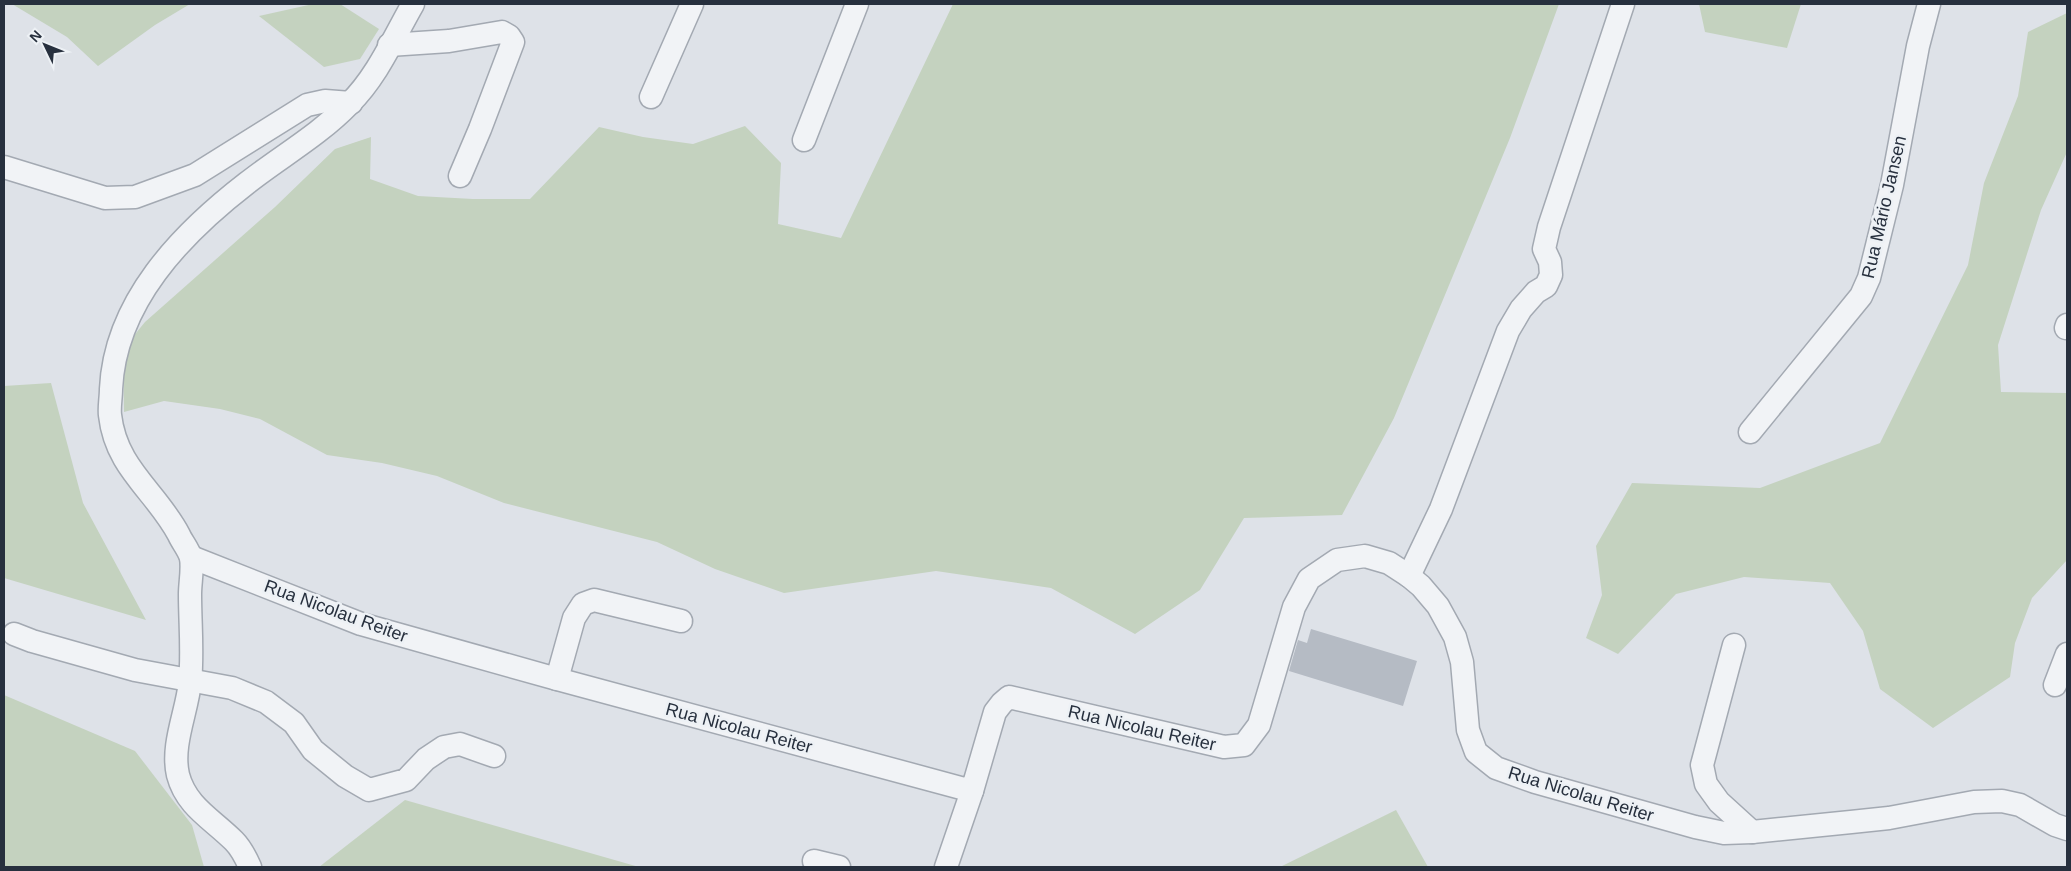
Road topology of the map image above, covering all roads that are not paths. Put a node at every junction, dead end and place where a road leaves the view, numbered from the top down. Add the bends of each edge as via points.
1 (413, 4) edge
2 (692, 4) edge
3 (857, 4) edge
4 (1624, 4) edge
5 (1929, 4) edge
6 (389, 45) junction
7 (651, 97) dead end
8 (351, 103) junction
9 (804, 140) dead end
10 (4, 167) edge
11 (460, 176) dead end
12 (1750, 432) dead end
13 (191, 557) junction
14 (1409, 576) junction
15 (681, 621) dead end
16 (14, 634) dead end
17 (1734, 645) dead end
18 (2067, 654) edge
19 (557, 679) junction
20 (190, 682) junction
21 (2055, 685) dead end
22 (494, 756) dead end
23 (972, 791) junction
24 (2067, 829) edge
25 (1752, 832) junction
26 (814, 861) dead end
27 (250, 867) edge
28 (839, 867) edge
29 (946, 867) edge

1 - 6 street
2 - 7 street
3 - 9 street
4 - 14 street via 1549,227 1544,249 1551,275 1546,286 1521,309 1508,331 1441,508
5 - 12 street, Rua Mário Jansen via 1892,185 1869,278 1861,296
6 - 8 street via 375,71
6 - 11 street via 449,41 502,32 513,42
8 - 10 street via 325,101 307,105 195,175 135,197 105,198
8 - 13 street via 247,183 182,242 154,274 132,311 117,347 110,414 117,444 128,467 171,520
13 - 19 street, Rua Nicolau Reiter via 361,624
13 - 20 street
14 - 23 street, Rua Nicolau Reiter via 1389,563 1365,556 1337,560 1309,579 1294,607 1259,725 1244,745 1224,748 1009,697 995,712
14 - 25 street, Rua Nicolau Reiter via 1438,606 1455,637 1462,662 1468,730 1476,752 1496,768 1695,827 1724,833
15 - 19 street via 594,600 583,604 574,618
16 - 20 street via 135,670
17 - 25 street via 1702,766 1706,784 1719,802
18 - 21 street
19 - 23 street, Rua Nicolau Reiter
20 - 22 street via 232,688 266,702 294,723 313,750 345,776 369,790 406,780 426,759 444,747 460,744
20 - 27 street via 177,753 178,774 186,796 236,843
23 - 29 street
24 - 25 street, Rua Nicolau Reiter via 2020,805 2002,801 1974,802 1889,818
26 - 28 street

